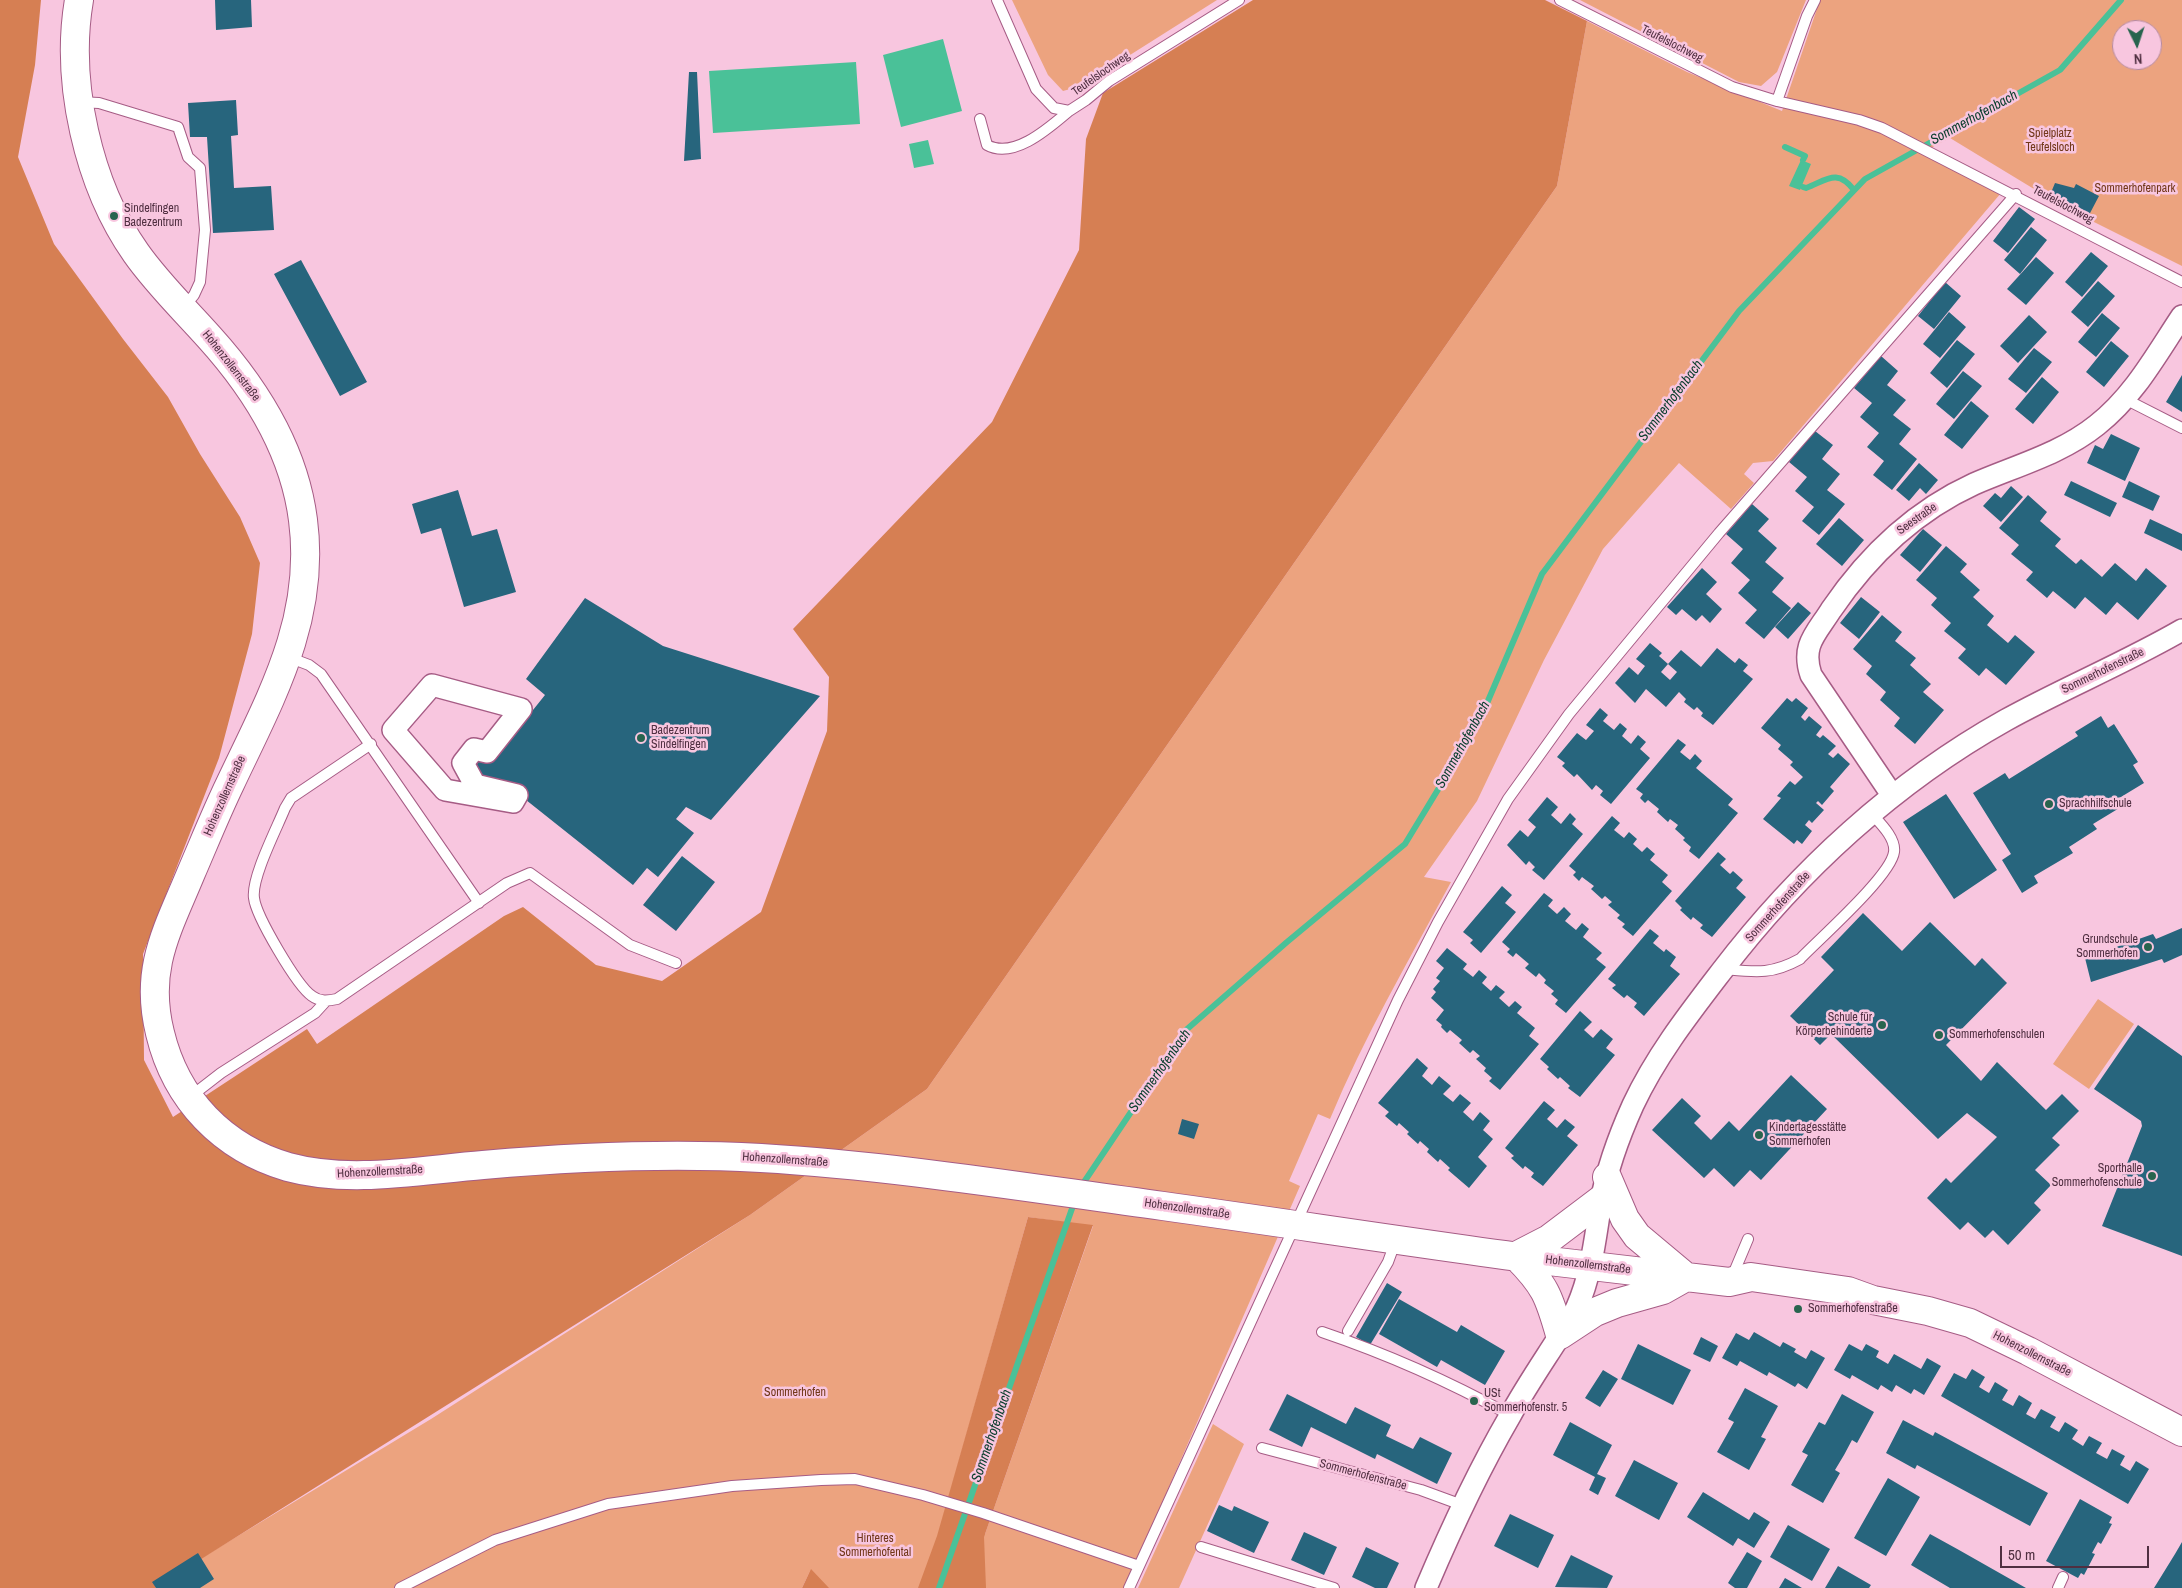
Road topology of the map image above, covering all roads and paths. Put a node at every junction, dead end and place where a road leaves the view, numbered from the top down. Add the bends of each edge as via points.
1 (79, 0) edge
2 (998, 0) edge
3 (1239, 0) edge
4 (1560, 0) edge
5 (1815, 0) edge
6 (1777, 101) junction
7 (79, 102) junction
8 (1069, 111) junction
9 (980, 119) dead end
10 (2016, 194) junction
11 (2182, 282) edge
12 (183, 308) junction
13 (2182, 316) edge
14 (2126, 399) junction
15 (2182, 428) edge
16 (2182, 630) edge
17 (288, 656) junction
18 (521, 709) joint
19 (370, 744) junction
20 (1892, 795) junction
21 (1872, 813) junction
22 (479, 903) junction
23 (676, 963) dead end
24 (1723, 969) junction
25 (326, 1001) junction
26 (188, 1098) junction
27 (1604, 1188) junction
28 (1296, 1225) junction
29 (1748, 1238) dead end
30 (1396, 1239) junction
31 (1516, 1256) junction
32 (1591, 1266) junction
33 (1686, 1277) junction
34 (1729, 1282) junction
35 (1348, 1331) dead end
36 (1322, 1332) dead end
37 (1560, 1335) junction
38 (1510, 1415) junction
39 (2182, 1432) edge
40 (1262, 1448) dead end
41 (1462, 1505) junction
42 (1201, 1547) dead end
43 (1139, 1566) junction
44 (2063, 1577) dead end
45 (400, 1588) edge
46 (1129, 1588) edge
47 (1334, 1588) edge
48 (1426, 1588) edge
49 (2058, 1588) edge

1 - 7 street, Hohenzollernstraße via 75,29
2 - 8 lane, Teufelslochweg via 1036,88 1054,108
3 - 8 lane, Teufelslochweg via 1109,81
4 - 6 lane, Teufelslochweg via 1732,87
5 - 6 lane
6 - 10 lane, Teufelslochweg via 1882,128
7 - 12 street, Hohenzollernstraße via 92,160 114,216 134,250
7 - 12 lane via 99,103 178,127 188,157 200,168 205,230 200,282
8 - 9 lane via 1041,134 1018,146 1002,149 987,145
10 - 11 lane, Teufelslochweg
10 - 28 lane via 1719,532 1597,679 1513,792 1438,922 1398,1000
12 - 17 street, Hohenzollernstraße via 243,378 263,408 296,481 305,537 304,592
13 - 14 street, Seestraße
14 - 15 lane
14 - 20 street, Seestraße via 2096,426 2066,445 1973,485 1897,533 1867,563 1814,638 1807,650 1806,661 1811,675
16 - 20 street, Sommerhofenstraße via 2005,720
17 - 19 lane via 320,674
17 - 26 street, Hohenzollernstraße via 225,792 156,964 153,980 159,1030 174,1074
18 - 18 street via 432,685 393,730 445,790 513,802 517,795 475,785 463,762 474,749 487,752
19 - 22 lane
19 - 25 lane via 291,798 255,883 254,897 259,912 290,971 312,997
20 - 21 street, Sommerhofenstraße
21 - 24 street, Sommerhofenstraße via 1808,872
21 - 24 lane via 1891,837 1895,852 1875,884 1800,959 1757,973
22 - 23 lane via 507,883 530,872 630,945
22 - 25 lane via 337,999
24 - 27 street, Sommerhofenstraße via 1651,1069 1620,1135
25 - 26 lane via 315,1013 221,1072
26 - 28 street, Hohenzollernstraße via 209,1123 256,1156 294,1169 328,1174 370,1174 579,1158 737,1157 853,1165
27 - 31 street via 1549,1238
27 - 32 street, Sommerhofenstraße
27 - 33 street via 1637,1236
28 - 30 street, Hohenzollernstraße
28 - 43 lane
29 - 34 lane
30 - 31 street, Hohenzollernstraße
30 - 35 lane via 1388,1262
31 - 32 street, Hohenzollernstraße
31 - 37 street via 1546,1291
32 - 33 street, Hohenzollernstraße
32 - 37 street, Sommerhofenstraße via 1574,1314
33 - 34 street, Hohenzollernstraße
33 - 37 street via 1663,1290 1595,1312
34 - 39 street, Hohenzollernstraße via 1744,1295 1845,1304 1873,1300 1970,1323
36 - 38 lane via 1457,1386
37 - 38 street, Sommerhofenstraße
38 - 41 street, Sommerhofenstraße
40 - 41 lane, Sommerhofenstraße via 1421,1490
41 - 48 street, Sommerhofenstraße
42 - 47 lane
43 - 45 lane via 983,1513 855,1479 732,1486 608,1504 495,1540
43 - 46 lane
44 - 49 lane

